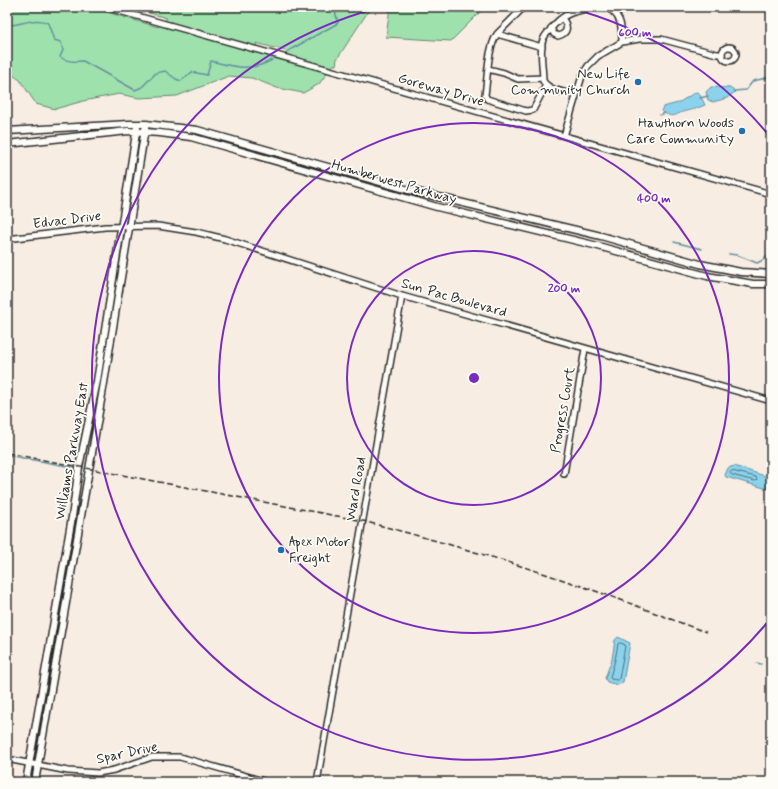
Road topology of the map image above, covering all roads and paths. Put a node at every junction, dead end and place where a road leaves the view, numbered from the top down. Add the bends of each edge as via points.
1 (105, 7) edge
2 (524, 7) edge
3 (598, 7) edge
4 (604, 7) edge
5 (625, 7) edge
6 (576, 9) edge
7 (613, 10) edge
8 (562, 18) junction
9 (551, 28) junction
10 (497, 34) junction
11 (622, 42) junction
12 (542, 47) junction
13 (722, 54) dead end
14 (488, 69) junction
15 (543, 78) junction
16 (546, 85) junction
17 (576, 95) junction
18 (138, 124) junction
19 (146, 124) junction
20 (7, 130) edge
21 (137, 132) junction
22 (145, 132) junction
23 (564, 136) junction
24 (7, 144) edge
25 (771, 194) edge
26 (121, 227) junction
27 (130, 227) junction
28 (7, 239) edge
29 (771, 274) edge
30 (771, 284) edge
31 (402, 296) junction
32 (585, 349) junction
33 (771, 401) edge
34 (564, 474) dead end
35 (7, 759) edge
36 (29, 764) junction
37 (38, 765) junction
38 (26, 782) edge
39 (34, 782) edge
40 (268, 782) edge
41 (318, 782) edge

1 - 23 street, Goreway Drive
2 - 10 street
3 - 6 street
4 - 7 street
5 - 7 street
6 - 8 street
7 - 11 street via 621,22
8 - 9 street
8 - 9 street via 566,32 558,36
9 - 12 street
10 - 12 street
10 - 14 street via 493,41
11 - 13 street via 661,39
11 - 17 street via 598,56 588,66
12 - 15 street
14 - 15 street via 518,79
14 - 16 street via 485,94 487,99 526,111 533,110
15 - 16 street
16 - 17 street
17 - 23 street
18 - 19 main road, Humberwest Parkway
18 - 20 main road, Humberwest Parkway
18 - 21 main road, Williams Parkway East
19 - 22 main road, Williams Parkway East
19 - 29 main road, Humberwest Parkway via 197,130 409,190 601,236 700,264 741,272
21 - 22 main road, Humberwest Parkway
21 - 24 main road, Humberwest Parkway via 111,132
21 - 26 main road, Williams Parkway East
22 - 27 main road, Williams Parkway East
22 - 30 main road, Humberwest Parkway via 208,141 437,207 598,246 707,276 753,284
23 - 25 street, Goreway Drive
26 - 27 street, Edvac Drive
26 - 28 street, Edvac Drive
26 - 36 main road, Williams Parkway East via 97,380 79,467
27 - 31 street, Sun Pac Boulevard via 176,228 223,239
27 - 37 main road, Williams Parkway East
31 - 32 street, Sun Pac Boulevard
31 - 41 street, Ward Road
32 - 33 street, Sun Pac Boulevard
32 - 34 street, Progress Court
35 - 36 street, Spar Drive
36 - 37 street, Spar Drive
36 - 38 main road, Williams Parkway East
37 - 39 main road, Williams Parkway East
37 - 40 street, Spar Drive via 98,773 152,757 173,757

